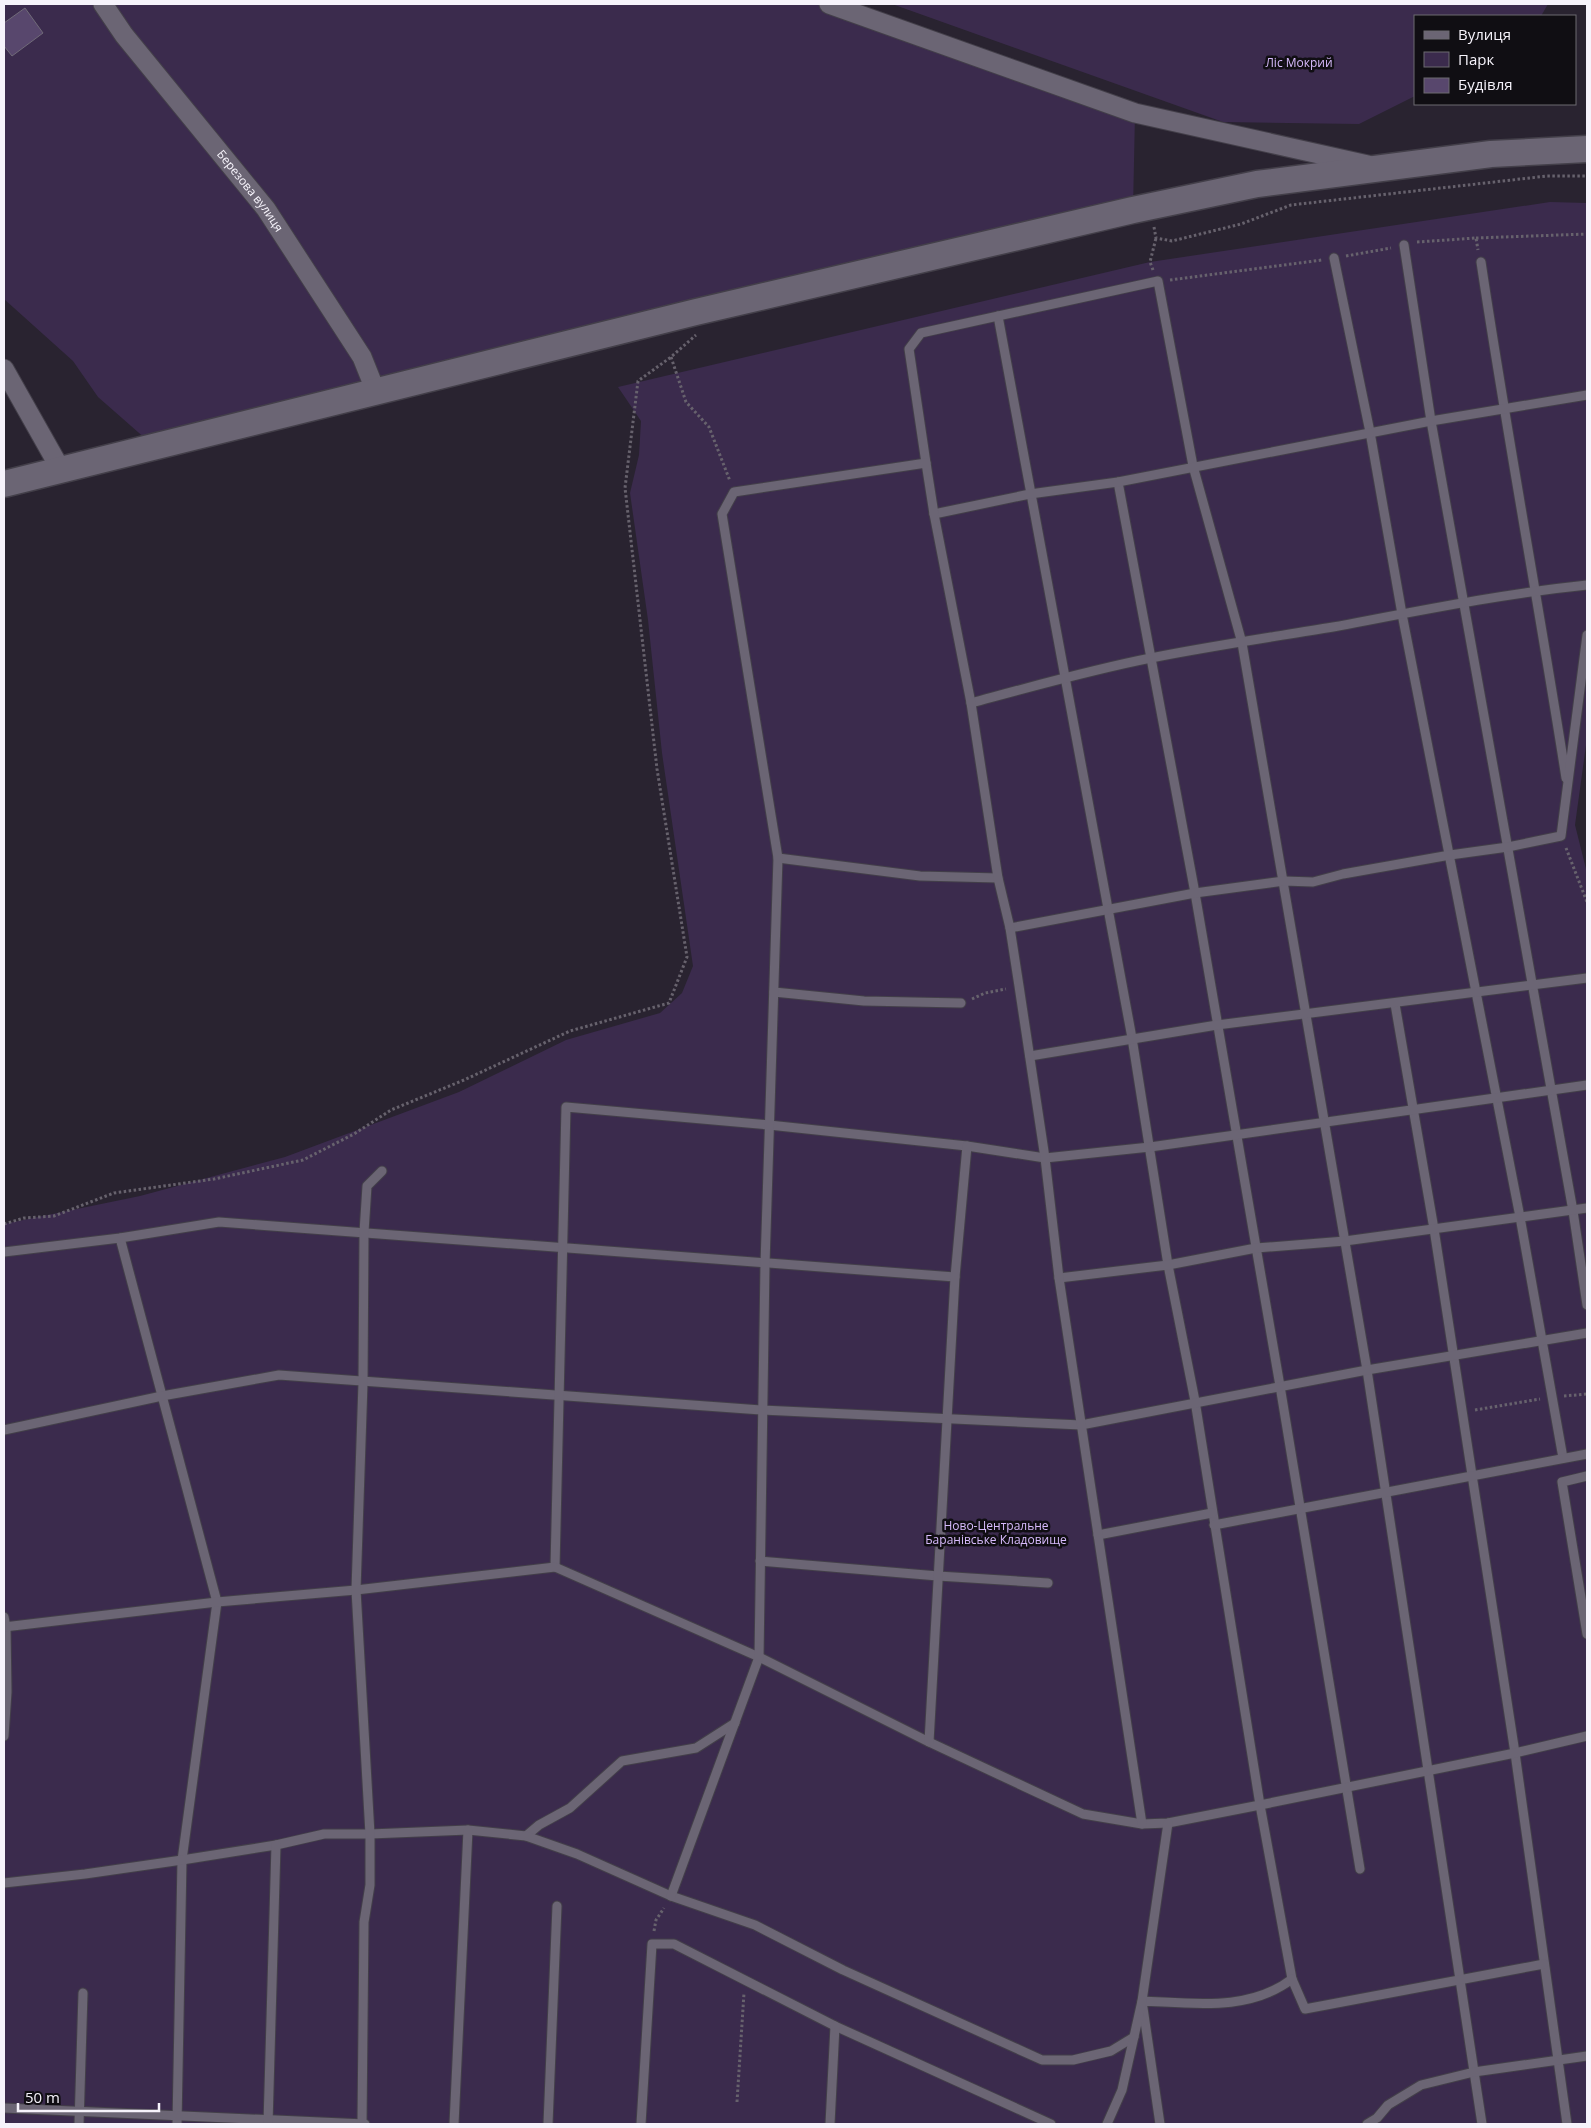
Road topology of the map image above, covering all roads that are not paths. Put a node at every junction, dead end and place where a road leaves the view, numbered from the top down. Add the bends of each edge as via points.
1 (103, 4) edge
2 (829, 4) edge
3 (1587, 149) edge
4 (1381, 168) junction
5 (1404, 245) dead end
6 (1334, 258) dead end
7 (1481, 262) dead end
8 (998, 316) junction
9 (4, 369) edge
10 (376, 392) junction
11 (1587, 395) edge
12 (1503, 408) junction
13 (1431, 420) junction
14 (1370, 432) junction
15 (926, 463) junction
16 (1193, 466) junction
17 (61, 470) junction
18 (1118, 482) junction
19 (4, 484) edge
20 (1030, 494) junction
21 (934, 514) junction
22 (1587, 585) edge
23 (1536, 590) junction
24 (1464, 601) junction
25 (1402, 614) junction
26 (1587, 635) edge
27 (1242, 643) junction
28 (1152, 658) junction
29 (1065, 677) junction
30 (971, 703) junction
31 (1567, 789) junction
32 (1508, 847) junction
33 (1450, 855) junction
34 (778, 858) junction
35 (998, 878) junction
36 (1284, 881) junction
37 (1195, 893) junction
38 (1109, 910) junction
39 (1010, 928) junction
40 (1587, 978) edge
41 (1532, 986) junction
42 (774, 992) junction
43 (1476, 993) junction
44 (961, 1004) road end
45 (1394, 1004) junction
46 (1306, 1014) junction
47 (1217, 1025) junction
48 (1132, 1038) junction
49 (1030, 1056) junction
50 (1587, 1085) edge
51 (1550, 1091) junction
52 (1496, 1098) junction
53 (1414, 1111) junction
54 (1325, 1122) junction
55 (769, 1125) junction
56 (1236, 1134) junction
57 (967, 1146) junction
58 (1150, 1147) junction
59 (1045, 1158) junction
60 (382, 1170) dead end
61 (1587, 1208) edge
62 (1573, 1211) junction
63 (1520, 1217) junction
64 (1434, 1229) junction
65 (364, 1232) junction
66 (120, 1238) junction
67 (1344, 1241) junction
68 (1256, 1248) junction
69 (563, 1249) junction
70 (4, 1252) edge
71 (765, 1264) junction
72 (1168, 1265) junction
73 (955, 1277) junction
74 (1059, 1278) junction
75 (1587, 1305) edge
76 (1587, 1333) edge
77 (1542, 1340) junction
78 (1453, 1355) junction
79 (1367, 1370) junction
80 (363, 1383) junction
81 (1280, 1386) junction
82 (559, 1395) junction
83 (162, 1396) junction
84 (1194, 1401) junction
85 (761, 1410) junction
86 (946, 1419) junction
87 (1081, 1425) junction
88 (4, 1430) edge
89 (1587, 1454) edge
90 (1563, 1458) junction
91 (1472, 1475) junction
92 (1587, 1476) edge
93 (1386, 1492) junction
94 (1301, 1510) junction
95 (1212, 1513) junction
96 (1214, 1525) junction
97 (1098, 1535) junction
98 (760, 1561) junction
99 (555, 1567) junction
100 (938, 1576) junction
101 (1048, 1583) dead end
102 (356, 1590) junction
103 (217, 1602) junction
104 (4, 1617) edge
105 (5, 1627) edge
106 (1587, 1634) edge
107 (759, 1657) junction
108 (735, 1722) junction
109 (4, 1736) edge
110 (1587, 1736) edge
111 (929, 1742) junction
112 (1515, 1753) junction
113 (1427, 1770) junction
114 (1346, 1788) junction
115 (1260, 1805) junction
116 (1168, 1823) junction
117 (1142, 1824) junction
118 (468, 1830) junction
119 (370, 1834) junction
120 (526, 1836) junction
121 (276, 1845) junction
122 (182, 1860) junction
123 (1360, 1869) dead end
124 (4, 1883) edge
125 (672, 1896) junction
126 (557, 1906) dead end
127 (1544, 1964) junction
128 (1292, 1979) junction
129 (1459, 1979) junction
130 (83, 1994) dead end
131 (1142, 2001) junction
132 (835, 2026) junction
133 (1134, 2038) junction
134 (1587, 2056) edge
135 (1558, 2061) junction
136 (1474, 2072) junction
137 (4, 2108) edge
138 (80, 2113) junction
139 (178, 2120) edge
140 (1378, 2121) edge
141 (268, 2122) edge
142 (79, 2124) edge
143 (363, 2124) edge
144 (454, 2124) edge
145 (548, 2124) edge
146 (641, 2124) edge
147 (830, 2124) edge
148 (1051, 2124) edge
149 (1107, 2124) edge
150 (1160, 2124) edge
151 (1367, 2124) edge
152 (1482, 2124) edge
153 (1566, 2124) edge

1 - 10 street, Березова вулиця via 124,35 266,208 362,357
2 - 4 street via 1135,113
3 - 4 main road via 1492,154
4 - 10 main road via 1256,184 1151,206 696,312
5 - 13 lane
6 - 14 lane
7 - 12 lane
8 - 15 lane via 921,333 909,349
8 - 16 lane via 1158,281
8 - 20 lane
9 - 17 street
10 - 17 main road
11 - 12 lane
12 - 13 lane
12 - 23 lane
13 - 14 lane
13 - 24 lane
14 - 16 lane
14 - 25 lane
15 - 21 lane
15 - 34 lane via 734,492 722,514
16 - 18 lane
16 - 27 lane
17 - 19 main road
18 - 20 lane
18 - 28 lane
20 - 21 lane
20 - 29 lane
21 - 30 lane
22 - 23 lane
23 - 24 lane
23 - 31 lane
24 - 25 lane
24 - 32 lane
25 - 27 lane
25 - 33 lane
26 - 31 lane
27 - 28 lane
27 - 36 lane
28 - 29 lane
28 - 37 lane
29 - 30 lane
29 - 38 lane
30 - 35 lane
31 - 32 lane via 1561,836
32 - 33 lane
32 - 41 lane
33 - 36 lane via 1313,882
33 - 43 lane
34 - 35 lane via 920,876
34 - 42 lane
35 - 39 lane
36 - 37 lane
36 - 46 lane
37 - 38 lane
37 - 47 lane
38 - 39 lane
38 - 48 lane
39 - 49 lane
40 - 41 lane
41 - 43 lane
41 - 51 lane
42 - 44 lane via 864,1001
42 - 55 lane
43 - 45 lane
43 - 52 lane
45 - 46 lane
45 - 53 lane
46 - 47 lane
46 - 54 lane
47 - 48 lane
47 - 56 lane
48 - 49 lane
48 - 58 lane
49 - 59 lane
50 - 51 lane
51 - 52 lane
51 - 62 lane
52 - 53 lane
52 - 63 lane
53 - 54 lane
53 - 64 lane
54 - 56 lane
54 - 67 lane
55 - 57 lane
55 - 69 lane via 566,1107
55 - 71 lane
56 - 58 lane
56 - 68 lane
57 - 59 lane
57 - 73 lane
58 - 59 lane
58 - 72 lane
59 - 74 lane
60 - 65 lane via 367,1186
61 - 62 lane
62 - 63 lane
62 - 75 lane
63 - 64 lane
63 - 77 lane
64 - 67 lane
64 - 78 lane
65 - 66 lane via 219,1222
65 - 69 lane
65 - 80 lane
66 - 70 lane
66 - 83 lane
67 - 68 lane
67 - 79 lane
68 - 72 lane
68 - 81 lane
69 - 71 lane
69 - 82 lane
71 - 73 lane
71 - 85 lane
72 - 74 lane
72 - 84 lane
73 - 86 lane
74 - 87 lane
76 - 77 lane
77 - 78 lane
77 - 90 lane
78 - 79 lane
78 - 91 lane
79 - 81 lane
79 - 93 lane
80 - 82 lane
80 - 83 lane via 279,1375
80 - 102 lane
81 - 84 lane
81 - 94 lane
82 - 85 lane
82 - 99 lane
83 - 88 lane
83 - 103 lane
84 - 87 lane
84 - 95 lane
85 - 86 lane
85 - 98 lane
86 - 87 lane
86 - 100 lane
87 - 97 lane
89 - 90 lane
90 - 91 lane
91 - 93 lane
91 - 112 lane
92 - 106 lane via 1562,1482
93 - 94 lane
93 - 113 lane
94 - 96 lane
94 - 114 lane
95 - 96 lane
95 - 97 lane
96 - 115 lane
97 - 117 lane
98 - 100 lane
98 - 107 lane
99 - 102 lane
99 - 107 lane
100 - 101 lane
100 - 111 lane
102 - 103 lane
102 - 119 lane
103 - 105 lane
103 - 122 lane
104 - 105 lane
105 - 109 lane via 7,1692
107 - 108 lane
107 - 111 lane
108 - 120 lane via 696,1748 622,1761 570,1808
108 - 125 lane
110 - 112 lane
111 - 117 lane via 1082,1814
112 - 113 lane
112 - 127 lane
113 - 114 lane
113 - 129 lane
114 - 115 lane
114 - 123 lane
115 - 116 lane
115 - 128 lane
116 - 117 lane
116 - 131 lane
118 - 119 lane
118 - 120 lane
118 - 144 lane
119 - 121 lane via 324,1834
119 - 143 lane via 370,1885 364,1922
120 - 125 lane via 577,1854
121 - 122 lane
121 - 141 lane
122 - 124 lane
122 - 139 lane
125 - 133 lane via 755,1925 843,1970 1042,2060 1074,2060 1111,2051
126 - 145 lane
127 - 129 lane
127 - 135 lane
128 - 129 lane via 1305,2008
128 - 131 lane via 1277,1990 1230,2004
129 - 136 lane
130 - 138 lane
131 - 133 lane
131 - 150 lane
132 - 146 lane via 674,1944 652,1944
132 - 147 lane
132 - 148 lane
133 - 149 lane via 1122,2090
134 - 135 lane
135 - 136 lane
135 - 153 lane
136 - 140 lane via 1421,2085 1388,2105
136 - 152 lane
137 - 138 lane
138 - 139 lane
138 - 142 lane
139 - 141 lane
140 - 151 lane
141 - 143 lane

